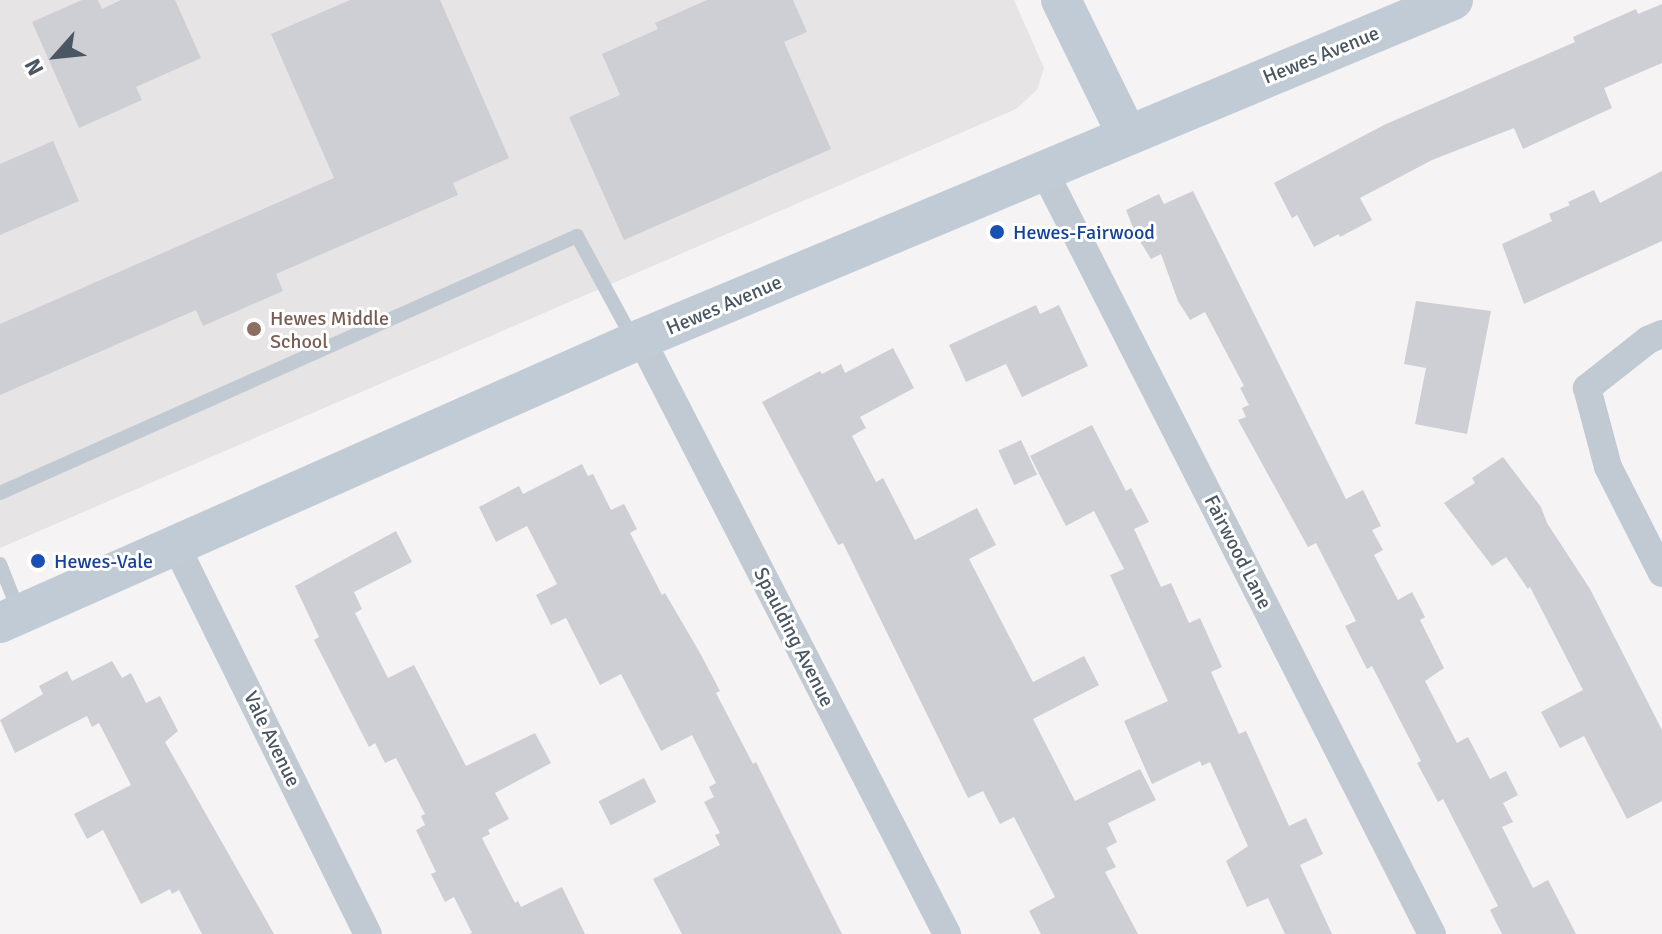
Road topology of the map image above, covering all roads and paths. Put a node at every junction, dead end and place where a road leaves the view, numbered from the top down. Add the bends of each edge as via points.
1 (1061, 0) edge
2 (1441, 2) edge
3 (1127, 135) junction
4 (1044, 171) junction
5 (1662, 334) edge
6 (638, 341) junction
7 (0, 493) edge
8 (175, 544) junction
9 (0, 564) edge
10 (1662, 573) edge
11 (10, 618) edge
12 (368, 934) edge
13 (947, 934) edge
14 (1432, 934) edge

1 - 3 street
2 - 3 street, Hewes Avenue
3 - 4 street, Hewes Avenue
4 - 6 street, Hewes Avenue
4 - 14 street, Fairwood Lane
5 - 10 street via 1587,388 1608,467
6 - 7 lane via 577,236
6 - 8 street, Hewes Avenue
6 - 13 street, Spaulding Avenue
8 - 11 street, Hewes Avenue
8 - 12 street, Vale Avenue
9 - 11 lane

